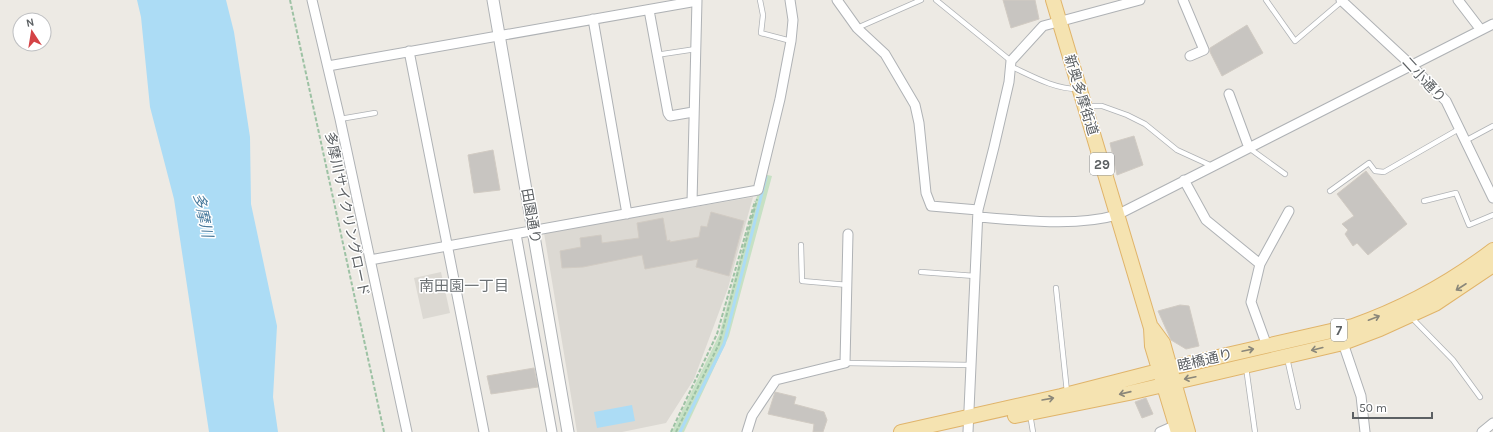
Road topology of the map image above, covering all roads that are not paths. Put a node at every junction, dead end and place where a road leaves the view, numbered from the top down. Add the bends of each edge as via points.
1 (312, 0) edge
2 (493, 0) edge
3 (760, 0) edge
4 (790, 0) edge
5 (837, 0) edge
6 (921, 0) edge
7 (936, 0) edge
8 (1140, 0) edge
9 (1183, 0) edge
10 (1266, 0) edge
11 (1458, 0) edge
12 (697, 1) edge
13 (1055, 1) edge
14 (1342, 1) edge
15 (648, 10) junction
16 (592, 19) junction
17 (1059, 22) junction
18 (1493, 24) edge
19 (857, 28) junction
20 (1481, 30) junction
21 (499, 36) junction
22 (791, 41) junction
23 (696, 49) junction
24 (409, 52) junction
25 (656, 55) junction
26 (1190, 56) dead end
27 (1011, 64) junction
28 (1411, 65) junction
29 (328, 66) junction
30 (1079, 89) junction
31 (1229, 94) dead end
32 (1084, 106) junction
33 (693, 112) junction
34 (375, 113) dead end
35 (340, 119) junction
36 (1493, 126) edge
37 (1459, 129) junction
38 (1465, 141) junction
39 (1249, 148) junction
40 (1214, 166) junction
41 (1285, 174) dead end
42 (1184, 180) junction
43 (1330, 191) dead end
44 (1493, 198) edge
45 (1424, 200) dead end
46 (692, 202) junction
47 (1289, 211) dead end
48 (627, 214) junction
49 (978, 214) junction
50 (1117, 215) junction
51 (1493, 215) edge
52 (534, 231) junction
53 (516, 234) junction
54 (848, 234) dead end
55 (801, 245) dead end
56 (448, 246) junction
57 (1493, 250) edge
58 (370, 260) junction
59 (1260, 264) junction
60 (1493, 265) edge
61 (921, 272) dead end
62 (975, 276) junction
63 (848, 285) junction
64 (1056, 288) dead end
65 (1410, 316) junction
66 (1343, 343) junction
67 (1267, 346) junction
68 (1286, 357) junction
69 (845, 363) junction
70 (972, 365) junction
71 (1246, 365) junction
72 (1166, 376) junction
73 (1480, 396) dead end
74 (1068, 400) junction
75 (1298, 407) dead end
76 (1029, 412) junction
77 (1493, 423) edge
78 (969, 424) edge
79 (1181, 430) edge
80 (407, 432) edge
81 (484, 432) edge
82 (552, 432) edge
83 (568, 432) edge
84 (747, 432) edge
85 (901, 432) edge
86 (940, 432) edge
87 (1033, 432) edge
88 (1160, 432) edge
89 (1255, 432) edge
90 (1365, 432) edge
91 (1482, 432) edge

1 - 29 street
2 - 21 street, 田園通り
3 - 22 lane via 763,15 761,33
4 - 22 street via 793,20
5 - 19 street
6 - 19 lane
7 - 27 lane
8 - 17 street
9 - 26 street via 1204,50
10 - 14 lane via 1295,41
11 - 20 street
12 - 15 street
12 - 23 street
13 - 17 main road, 新奥多摩街道 / 29
14 - 28 street, 二小通り
15 - 16 street
15 - 25 street
16 - 21 street
16 - 48 street
17 - 27 street via 1042,27
17 - 30 main road, 新奥多摩街道 / 29
18 - 20 street
19 - 49 street via 885,54 915,105 926,193 931,206
20 - 28 street
21 - 24 street
21 - 52 street, 田園通り
22 - 46 street via 758,190
23 - 25 lane
23 - 33 street
24 - 29 street
24 - 56 street
25 - 33 street via 668,113 670,116
27 - 30 lane via 1056,86
27 - 49 street
28 - 37 street, 二小通り via 1446,102
28 - 39 street
29 - 35 street
30 - 32 main road, 新奥多摩街道 / 29
31 - 39 street
32 - 40 lane via 1102,106 1133,118 1145,124 1177,150
32 - 50 main road, 新奥多摩街道 / 29
33 - 46 street
34 - 35 lane
35 - 58 street
36 - 38 lane
37 - 38 street, 二小通り
37 - 43 lane via 1384,172 1375,171 1369,163
38 - 44 street, 二小通り
39 - 40 street
39 - 41 lane
40 - 42 street
42 - 50 street
42 - 59 street via 1206,220
45 - 51 lane via 1456,193 1469,225
46 - 48 street
47 - 59 street
48 - 52 street
49 - 50 street via 1030,221 1101,220
49 - 62 street
50 - 72 main road, 新奥多摩街道 / 29 via 1151,328 1152,346
52 - 53 street
52 - 83 street, 田園通り
53 - 56 street
53 - 82 street
54 - 63 street
55 - 63 lane via 802,282
56 - 58 street
56 - 81 street
67 -> 57 main road, 睦橋通り / 7 via 1330,333 1390,312 1440,286
58 - 80 street
59 - 67 street via 1251,302
60 -> 65 main road, 睦橋通り / 7 via 1435,304
61 - 62 lane
62 - 70 street
63 - 69 street
64 - 74 lane
65 - 66 main road, 睦橋通り / 7
65 - 73 lane via 1453,360
66 -> 68 main road, 睦橋通り / 7
66 - 90 street via 1361,396
72 -> 67 main road, 睦橋通り / 7
68 - 71 main road, 睦橋通り / 7
68 - 75 lane
69 - 70 lane
69 - 84 street via 776,380 752,416
70 - 78 street
71 -> 72 main road, 睦橋通り / 7
71 - 89 lane
72 - 74 main road, 睦橋通り / 7
72 - 79 main road, 新奥多摩街道 / 29
74 - 76 main road, 睦橋通り / 7
78 -> 74 main road, 睦橋通り / 7
76 - 78 main road, 睦橋通り / 7
76 - 87 lane
77 - 91 street
78 - 85 main road, 睦橋通り / 7
78 - 86 main road, 睦橋通り / 7
79 - 88 street

